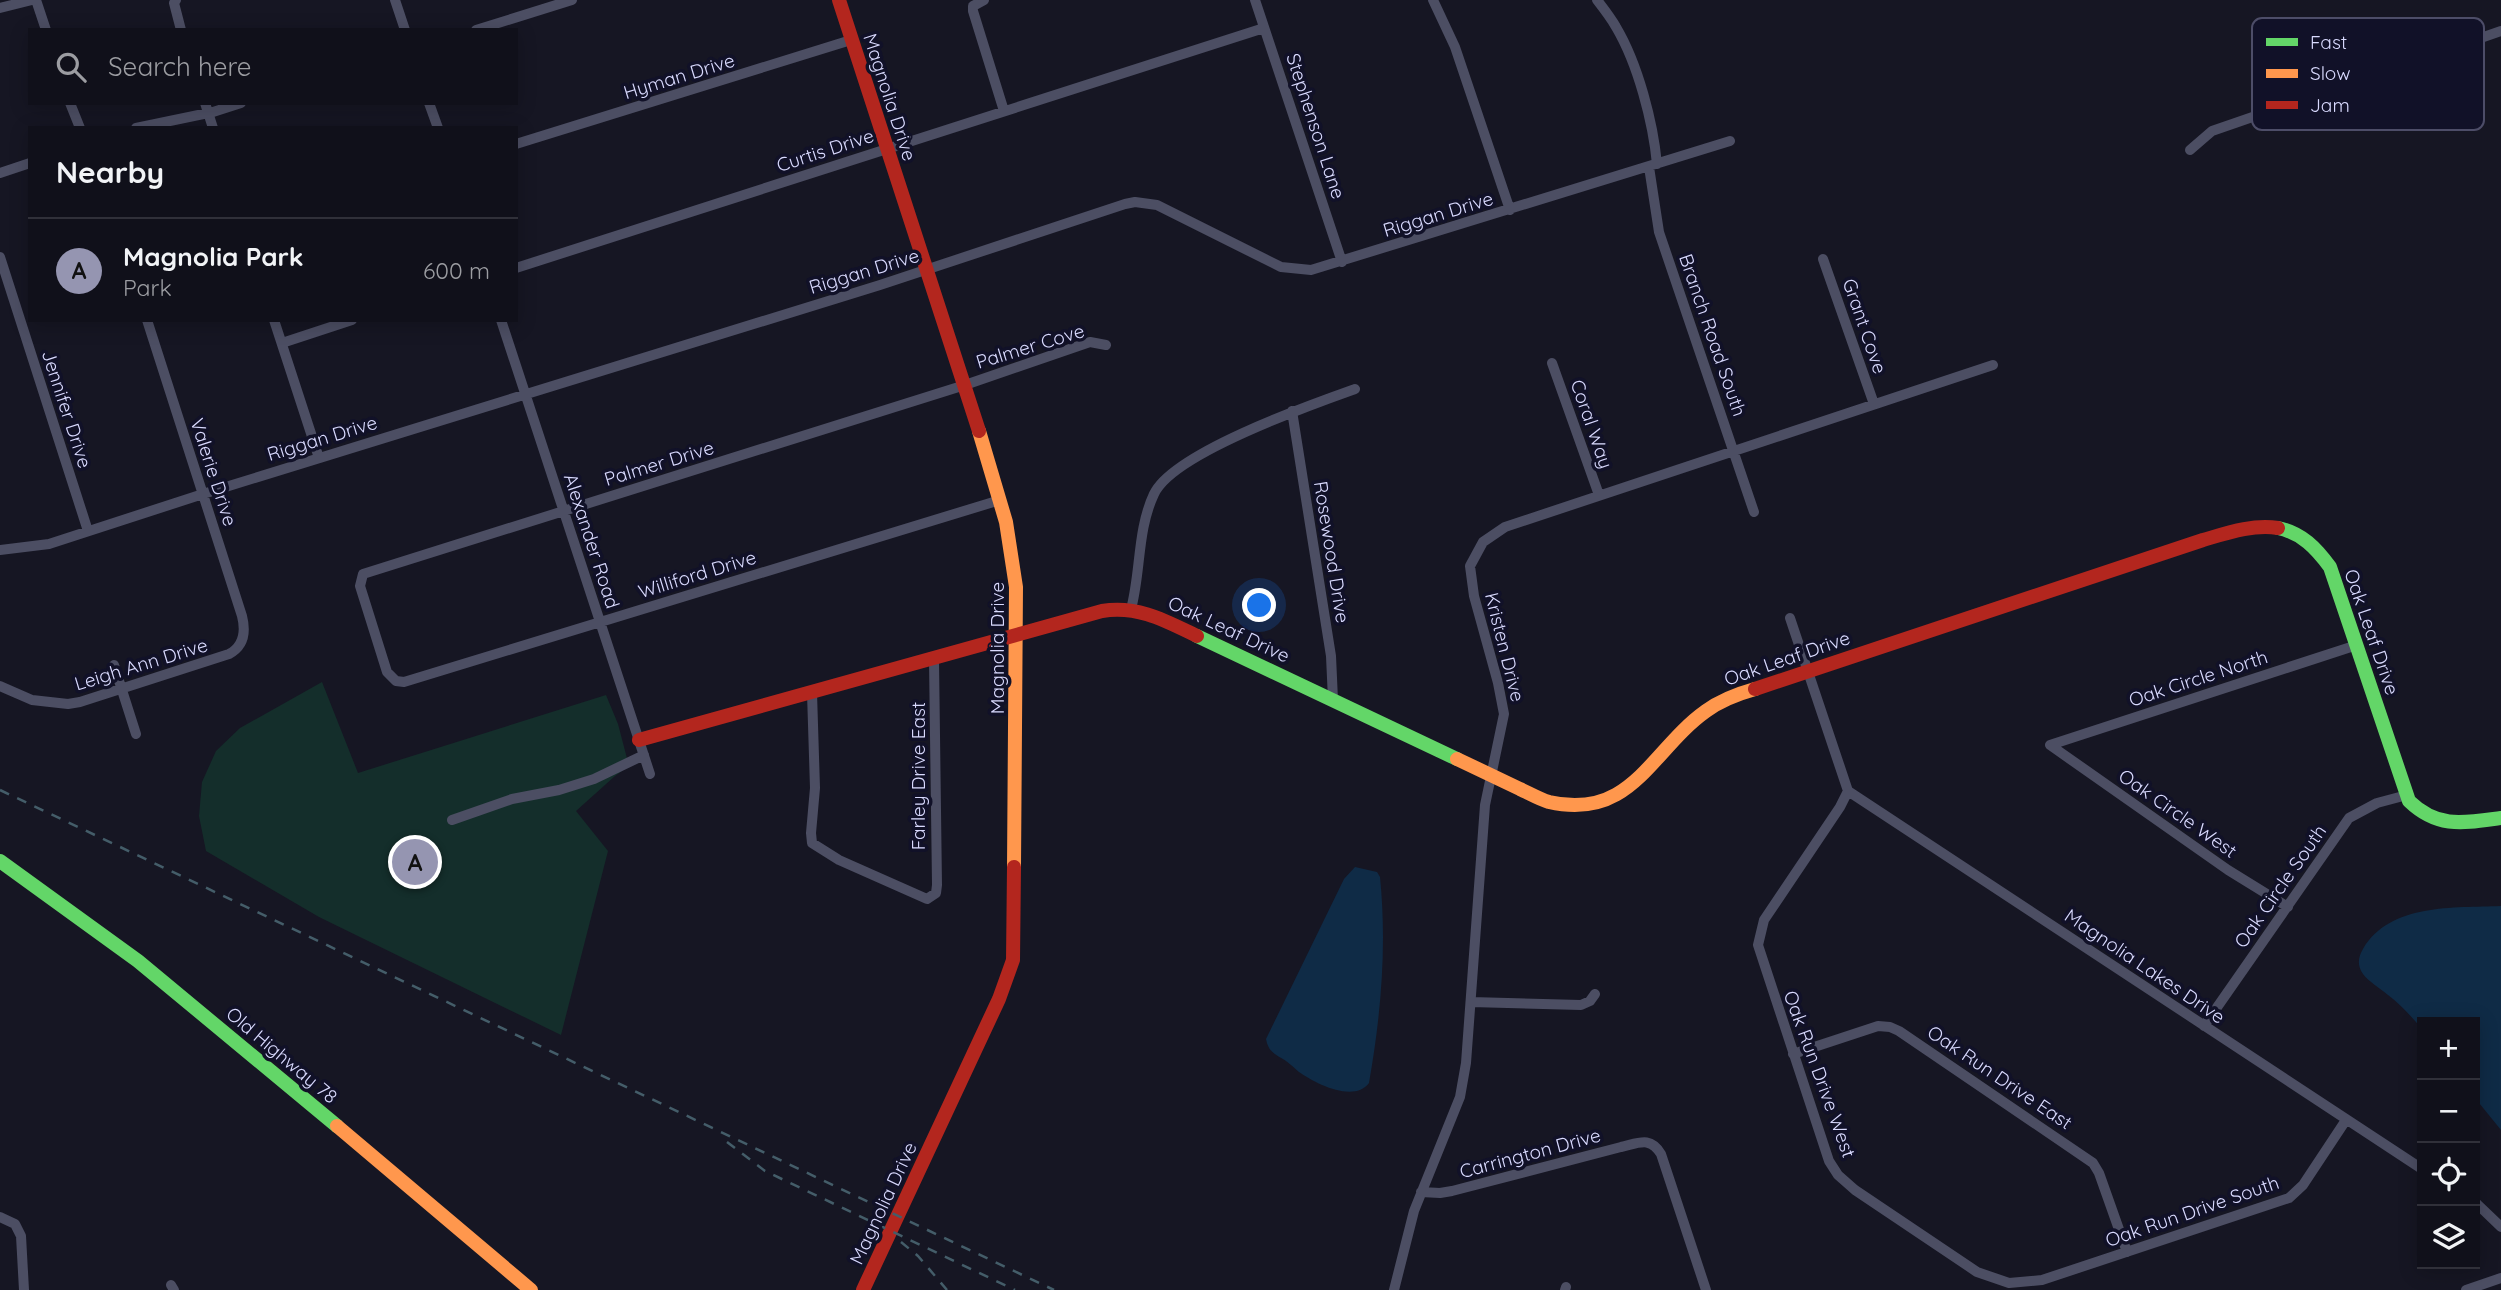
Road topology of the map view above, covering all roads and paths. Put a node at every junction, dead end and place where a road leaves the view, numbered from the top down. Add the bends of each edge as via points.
1 (34, 0) edge
2 (176, 0) edge
3 (396, 0) edge
4 (572, 0) edge
5 (839, 0) edge
6 (984, 0) edge
7 (1255, 0) edge
8 (1433, 0) edge
9 (1597, 0) edge
10 (0, 8) edge
11 (45, 28) edge
12 (180, 28) edge
13 (404, 28) edge
14 (482, 28) edge
15 (1264, 28) junction
16 (2501, 31) edge
17 (2484, 37) edge
18 (851, 40) junction
19 (71, 105) edge
20 (227, 105) edge
21 (430, 105) edge
22 (206, 108) edge
23 (1004, 111) junction
24 (2252, 117) edge
25 (79, 126) edge
26 (143, 126) edge
27 (212, 126) edge
28 (437, 126) edge
29 (1730, 141) dead end
30 (518, 143) edge
31 (887, 149) junction
32 (2190, 150) dead end
33 (28, 164) edge
34 (1653, 166) junction
35 (0, 173) edge
36 (1510, 210) junction
37 (0, 257) edge
38 (1823, 259) dead end
39 (1342, 262) junction
40 (518, 267) edge
41 (927, 270) junction
42 (148, 322) edge
43 (275, 322) edge
44 (346, 322) edge
45 (502, 322) edge
46 (282, 343) junction
47 (1105, 345) dead end
48 (1552, 363) dead end
49 (1993, 365) dead end
50 (965, 385) junction
51 (1354, 389) dead end
52 (525, 394) junction
53 (1874, 404) junction
54 (1292, 411) junction
55 (1734, 450) junction
56 (319, 458) junction
57 (203, 494) junction
58 (1599, 495) junction
59 (1000, 500) junction
60 (564, 511) junction
61 (1754, 512) dead end
62 (88, 531) junction
63 (0, 550) edge
64 (1131, 609) junction
65 (1790, 618) dead end
66 (600, 622) junction
67 (244, 636) joint
68 (1016, 636) junction
69 (2357, 645) junction
70 (934, 660) junction
71 (114, 665) dead end
72 (1808, 670) junction
73 (404, 682) joint
74 (0, 686) edge
75 (122, 688) junction
76 (812, 694) junction
77 (1334, 700) junction
78 (136, 734) dead end
79 (639, 740) junction
80 (2050, 745) joint
81 (644, 755) junction
82 (650, 774) dead end
83 (1490, 774) junction
84 (1848, 791) junction
85 (2407, 795) junction
86 (2501, 818) edge
87 (452, 820) dead end
88 (0, 861) edge
89 (2288, 906) junction
90 (1595, 994) dead end
91 (1471, 1002) junction
92 (2204, 1026) junction
93 (1793, 1054) junction
94 (2346, 1120) junction
95 (2417, 1166) edge
96 (1421, 1192) junction
97 (2479, 1206) edge
98 (0, 1217) edge
99 (2501, 1227) edge
100 (2127, 1252) junction
101 (2501, 1278) edge
102 (2015, 1284) joint
103 (527, 1289) edge
104 (24, 1290) edge
105 (863, 1290) edge
106 (1394, 1290) edge
107 (1706, 1290) edge
108 (2466, 1290) edge

1 - 10 street
1 - 11 street
2 - 12 street
3 - 13 street
4 - 14 street
5 - 18 street, Magnolia Drive
6 - 23 street via 973,6 973,11
7 - 15 street, Stephenson Lane
8 - 36 street via 1455,47
9 - 34 street, Branch Road South via 1617,27 1637,77 1650,120
15 - 23 street, Curtis Drive
15 - 39 street, Stephenson Lane
16 - 17 street
18 - 30 street, Hyman Drive
18 - 31 street, Magnolia Drive
19 - 25 street
20 - 22 street
21 - 28 street
22 - 26 street
22 - 27 street
23 - 31 street, Curtis Drive
24 - 32 street via 2212,131
29 - 34 street, Riggan Drive
31 - 40 street, Curtis Drive
31 - 41 street, Magnolia Drive
33 - 35 street
34 - 36 street, Riggan Drive
34 - 55 street, Branch Road South via 1659,232
36 - 39 street, Riggan Drive
37 - 62 street, Jennifer Drive
38 - 53 street, Grant Cove
39 - 41 street, Riggan Drive via 1311,271 1287,269 1164,208 1135,202
41 - 50 street, Magnolia Drive
41 - 52 street, Riggan Drive
42 - 57 street, Valerie Drive
43 - 46 street
44 - 46 street
45 - 52 street, Alexander Road
46 - 56 street
47 - 50 street, Palmer Cove via 1090,342
48 - 58 street, Coral Way
49 - 53 street, Kristen Drive
50 - 59 street, Magnolia Drive
50 - 60 street, Palmer Drive
51 - 54 street
52 - 56 street, Riggan Drive
52 - 60 street, Alexander Road
53 - 55 street, Kristen Drive
54 - 64 street via 1207,453 1161,482 1148,509
54 - 77 street, Rosewood Drive
55 - 58 street, Kristen Drive
55 - 61 street, Branch Road South
56 - 57 street, Riggan Drive
57 - 62 street, Riggan Drive
57 - 67 street, Valerie Drive via 242,616
58 - 83 street, Kristen Drive via 1497,531 1471,561 1474,596 1503,706
59 - 66 street, Williford Drive
59 - 68 street, Magnolia Drive via 1015,568
60 - 66 street, Alexander Road
60 - 73 street, Palmer Drive via 363,574 360,586 385,666 396,681
62 - 63 street, Riggan Drive via 49,544
64 - 68 street, Oak Leaf Drive via 1109,609
64 - 77 street, Oak Leaf Drive via 1153,615
65 - 72 street
66 - 73 street, Williford Drive
66 - 79 street, Alexander Road
67 - 75 street, Leigh Ann Drive via 229,654
68 - 70 street, Oak Leaf Drive
68 - 105 street, Magnolia Drive via 1013,960
69 - 72 street, Oak Leaf Drive via 2325,559 2301,537 2283,529 2255,526
69 - 80 street, Oak Circle North
69 - 85 street, Oak Leaf Drive
70 - 76 street, Oak Leaf Drive
70 - 76 street, Farley Drive East via 936,893 927,900 815,846 811,833 815,788
71 - 75 street
72 - 83 street, Oak Leaf Drive via 1711,706 1636,782 1586,805 1556,804
72 - 84 street
74 - 75 street, Leigh Ann Drive via 51,704 80,702
75 - 78 street
76 - 79 street, Oak Leaf Drive
77 - 83 street, Oak Leaf Drive
79 - 81 street, Alexander Road
80 - 89 street, Oak Circle West via 2228,870
81 - 82 street, Alexander Road
81 - 87 street via 594,779 512,799
83 - 91 street, Kristen Drive
84 - 92 street, Magnolia Lakes Drive
84 - 93 street, Oak Run Drive West via 1760,929 1758,945
85 - 86 street, Oak Leaf Drive via 2419,813 2435,821
85 - 89 street, Oak Circle South via 2377,803 2349,818
88 - 103 street, Old Highway 78 via 156,975
89 - 92 street, Oak Circle South
90 - 91 street via 1581,1005
91 - 96 street, Kristen Drive via 1464,1082
92 - 94 street, Magnolia Lakes Drive
93 - 100 street, Oak Run Drive East via 1878,1026 1899,1031 2093,1163
93 - 102 street, Oak Run Drive West via 1826,1153 1838,1175 1977,1272
94 - 95 street, Magnolia Lakes Drive
94 - 100 street, Oak Run Drive South via 2303,1185 2288,1198
96 - 106 street, Kristen Drive
96 - 107 street, Carrington Drive via 1452,1191 1647,1142 1661,1154
97 - 99 street
98 - 104 street via 15,1224 21,1236
100 - 102 street, Oak Run Drive South via 2042,1280
101 - 108 street

